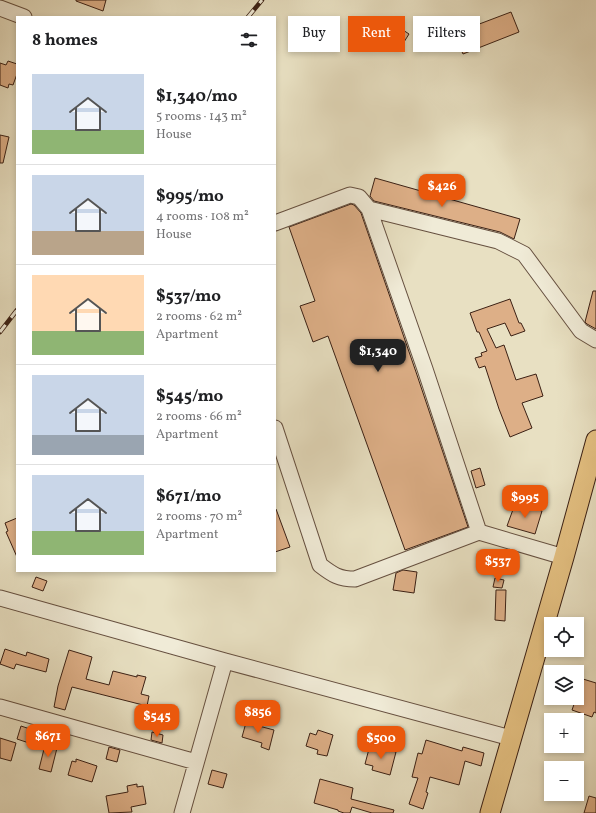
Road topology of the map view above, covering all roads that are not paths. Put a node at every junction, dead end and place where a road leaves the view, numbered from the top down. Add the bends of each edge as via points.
1 (0, 8) edge
2 (21, 16) edge
3 (369, 209) junction
4 (276, 223) edge
5 (596, 340) edge
6 (276, 431) edge
7 (596, 440) edge
8 (479, 532) junction
9 (564, 557) junction
10 (0, 598) edge
11 (225, 661) junction
12 (0, 707) edge
13 (511, 738) junction
14 (196, 762) junction
15 (182, 813) edge
16 (490, 813) edge

1 - 2 street
3 - 4 street via 359,197 350,195
3 - 5 street via 498,241 524,254 582,332
3 - 8 street
6 - 8 street via 320,565 333,575 355,579
7 - 9 main road
8 - 9 street
9 - 13 main road
10 - 11 street
11 - 13 street
11 - 14 street
12 - 14 street
13 - 16 main road
14 - 15 street

